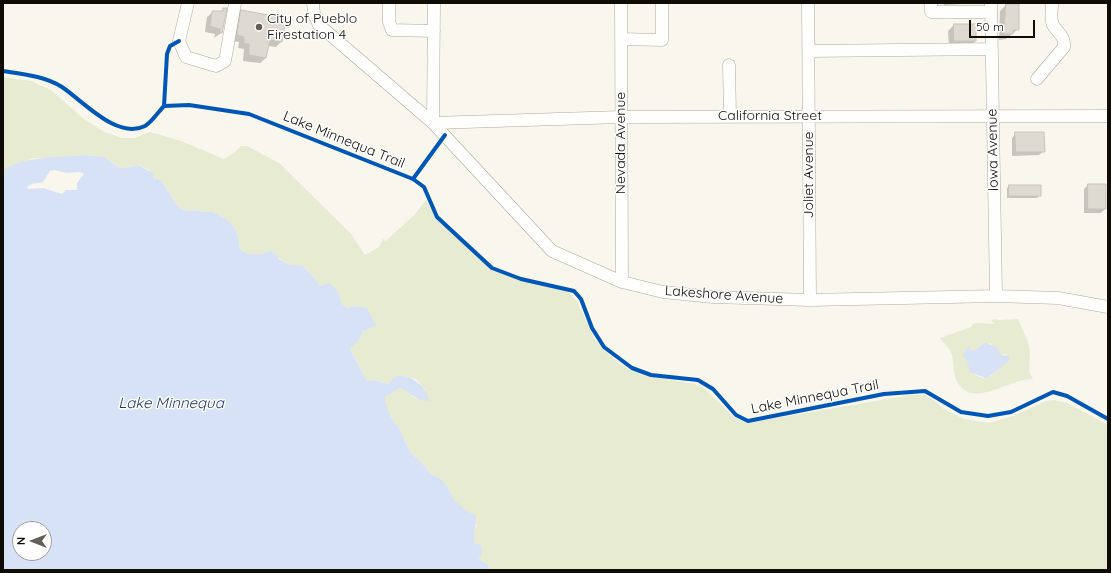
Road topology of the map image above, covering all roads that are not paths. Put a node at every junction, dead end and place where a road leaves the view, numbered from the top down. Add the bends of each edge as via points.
1 (188, 3) edge
2 (235, 3) edge
3 (313, 3) edge
4 (389, 3) edge
5 (434, 3) edge
6 (621, 3) edge
7 (662, 3) edge
8 (808, 3) edge
9 (931, 3) edge
10 (1052, 3) edge
11 (991, 7) edge
12 (434, 31) junction
13 (621, 39) junction
14 (992, 49) junction
15 (809, 50) junction
16 (729, 65) dead end
17 (1037, 79) dead end
18 (730, 116) junction
19 (809, 116) junction
20 (1108, 116) edge
21 (621, 117) junction
22 (993, 117) junction
23 (433, 123) junction
24 (622, 282) junction
25 (996, 296) junction
26 (810, 300) junction
27 (1108, 307) edge

1 - 2 street via 179,42 186,56 216,66 225,61
3 - 23 street, Lakeshore Avenue via 319,25
4 - 12 street via 389,22 392,30
5 - 12 street
6 - 13 street, Nevada Avenue
7 - 13 street via 662,40
8 - 15 street, Joliet Avenue
9 - 11 street via 931,12
10 - 17 street via 1052,20 1062,35 1064,47
11 - 14 street, Iowa Avenue
12 - 23 street
13 - 21 street, Nevada Avenue
14 - 15 street
14 - 22 street, Iowa Avenue
15 - 19 street, Joliet Avenue
16 - 18 street
18 - 19 street, California Street
18 - 21 street, California Street
19 - 22 street, California Street
19 - 26 street, Joliet Avenue
20 - 22 street, California Street
21 - 23 street, California Street
21 - 24 street, Nevada Avenue
22 - 25 street, Iowa Avenue
23 - 24 street, Lakeshore Avenue via 552,251
24 - 26 street, Lakeshore Avenue via 663,292 712,297
25 - 26 street, Lakeshore Avenue
25 - 27 street, Lakeshore Avenue via 1058,298

